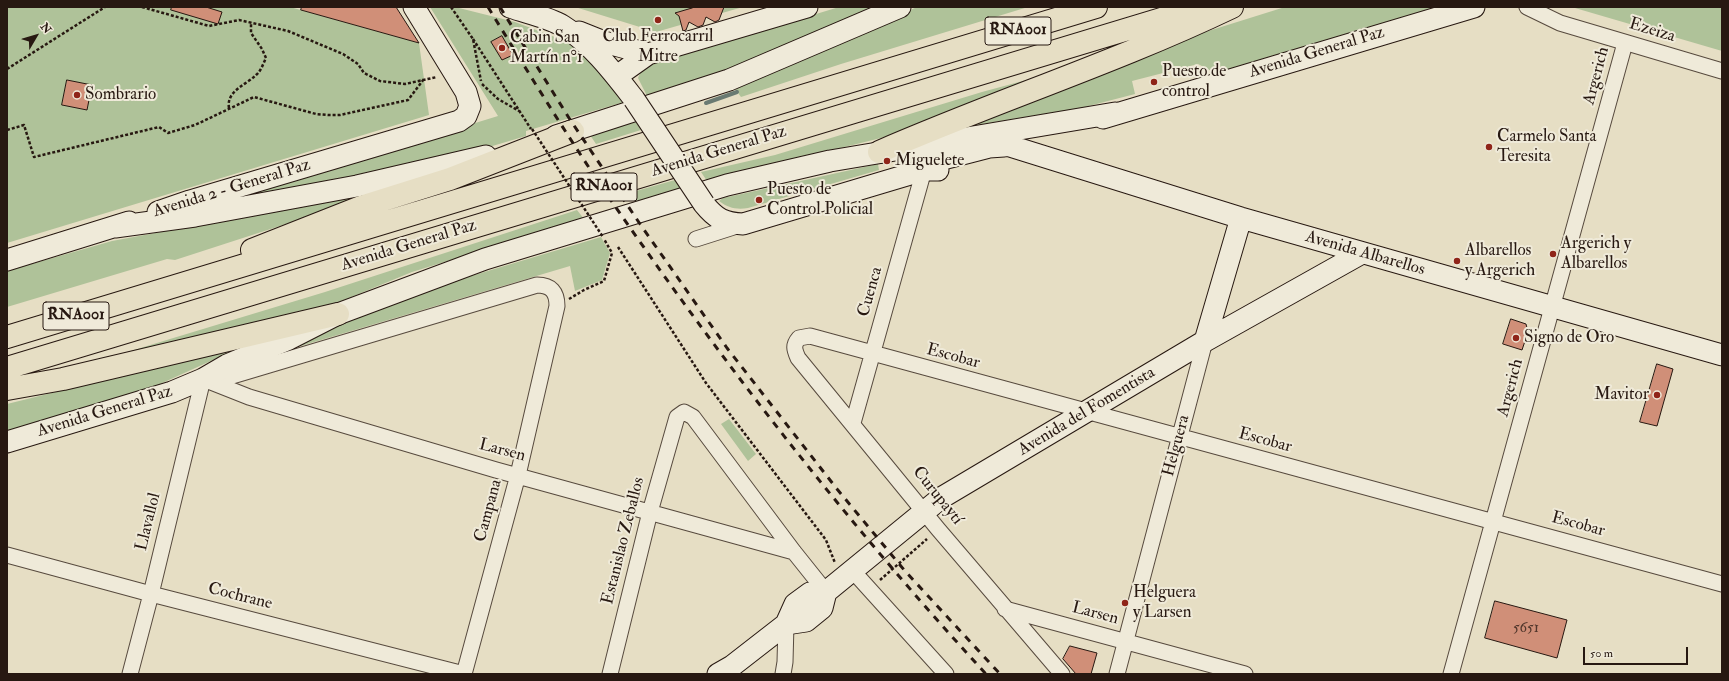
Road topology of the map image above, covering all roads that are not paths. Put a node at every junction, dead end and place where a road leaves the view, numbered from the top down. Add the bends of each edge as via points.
1 (414, 7) edge
2 (510, 7) edge
3 (807, 7) edge
4 (900, 7) edge
5 (1096, 7) edge
6 (1201, 7) edge
7 (1232, 7) edge
8 (1474, 7) edge
9 (1527, 7) edge
10 (880, 12) edge
11 (562, 25) junction
12 (1625, 43) junction
13 (648, 54) junction
14 (1722, 71) edge
15 (617, 76) junction
16 (1115, 113) junction
17 (573, 131) junction
18 (1010, 146) junction
19 (879, 152) junction
20 (924, 170) junction
21 (1241, 218) junction
22 (743, 224) junction
23 (115, 227) junction
24 (696, 239) dead end
25 (1362, 253) junction
26 (7, 260) edge
27 (144, 296) junction
28 (557, 306) joint
29 (1553, 308) junction
30 (338, 314) junction
31 (7, 337) edge
32 (799, 338) joint
33 (1205, 341) junction
34 (873, 355) junction
35 (1722, 355) edge
36 (7, 368) edge
37 (203, 379) junction
38 (7, 389) edge
39 (1088, 413) junction
40 (853, 423) junction
41 (1180, 438) junction
42 (7, 442) edge
43 (518, 475) junction
44 (924, 511) junction
45 (650, 512) junction
46 (1494, 522) junction
47 (794, 552) junction
48 (7, 555) edge
49 (848, 574) junction
50 (1722, 584) edge
51 (826, 592) junction
52 (151, 594) junction
53 (1004, 608) junction
54 (786, 624) junction
55 (1125, 641) junction
56 (130, 674) edge
57 (464, 674) edge
58 (610, 674) edge
59 (718, 674) edge
60 (782, 674) edge
61 (946, 674) edge
62 (1062, 674) edge
63 (1116, 674) edge
64 (1245, 674) edge
65 (1451, 674) edge

1 - 23 street, Avenida 2 - General Paz via 470,100 469,111 459,121 190,201
2 - 11 street
3 - 13 street
4 - 10 street
5 - 27 highway, Avenida General Paz / RNA001
6 - 36 highway, Avenida General Paz / RNA001
7 - 19 highway via 1175,34 941,125
8 - 16 street, Avenida General Paz
9 - 12 street, Ezeiza via 1560,23
10 - 17 street via 729,80
11 - 13 street via 604,42
11 - 15 street via 589,46
12 - 14 street, Ezeiza
12 - 29 street, Argerich
13 - 15 street
15 - 22 street, bridge via 713,215 729,223
16 - 18 street, Avenida General Paz via 1059,135
16 - 19 street, Avenida General Paz
17 - 23 street via 463,163 395,178 195,216
17 - 27 highway via 450,179 319,223
18 - 20 street, Avenida General Paz via 991,155 934,172
18 - 21 street, Avenida Albarellos
19 - 30 street, Avenida General Paz via 785,170 663,204 485,259
20 - 22 street, Avenida General Paz
20 - 34 street, Cuenca
21 - 25 street, Avenida Albarellos
21 - 33 street, Helguera
22 - 24 street, Avenida General Paz
23 - 26 street, Avenida 2 - General Paz
25 - 29 street, Avenida Albarellos
25 - 33 street, Avenida del Fomentista
27 - 31 highway, Avenida General Paz / RNA001
28 - 37 street, Avenida General Paz via 554,292 550,287 537,285 232,376
28 - 43 street, Campana
29 - 35 street, Avenida Albarellos
29 - 46 street, Argerich
30 - 37 street, Avenida General Paz
30 - 38 highway via 63,379
32 - 34 street, Escobar via 810,336
32 - 40 street, Curupaytí via 794,349 798,358
33 - 39 street, Avenida del Fomentista
33 - 41 street, Helguera
34 - 39 street, Escobar
34 - 40 street, Cuenca
37 - 42 street, Avenida General Paz via 172,392
37 - 43 street, Larsen via 249,397
37 - 52 street, Llavallol
39 - 41 street, Escobar
39 - 44 street, Avenida del Fomentista via 941,498
40 - 44 street, Curupaytí
41 - 46 street, Escobar
41 - 55 street, Helguera
43 - 45 street, Larsen
43 - 57 street, Campana
44 - 49 street, Avenida del Fomentista
44 - 53 street, Curupaytí
45 - 47 street, Larsen
45 - 47 street, Estanislao Zeballos via 677,417 684,412 693,417
45 - 58 street, Estanislao Zeballos
46 - 50 street, Escobar
46 - 65 street, Argerich
47 - 51 street
48 - 52 street, Cochrane
49 - 51 street, Avenida del Fomentista
49 - 61 street via 869,590
51 - 54 street via 822,608 806,621
52 - 56 street, Llavallol
52 - 57 street, Cochrane
53 - 55 street, Larsen
53 - 62 street, Curupaytí
54 - 59 street
54 - 60 street via 785,662
55 - 63 street, Helguera
55 - 64 street, Larsen

